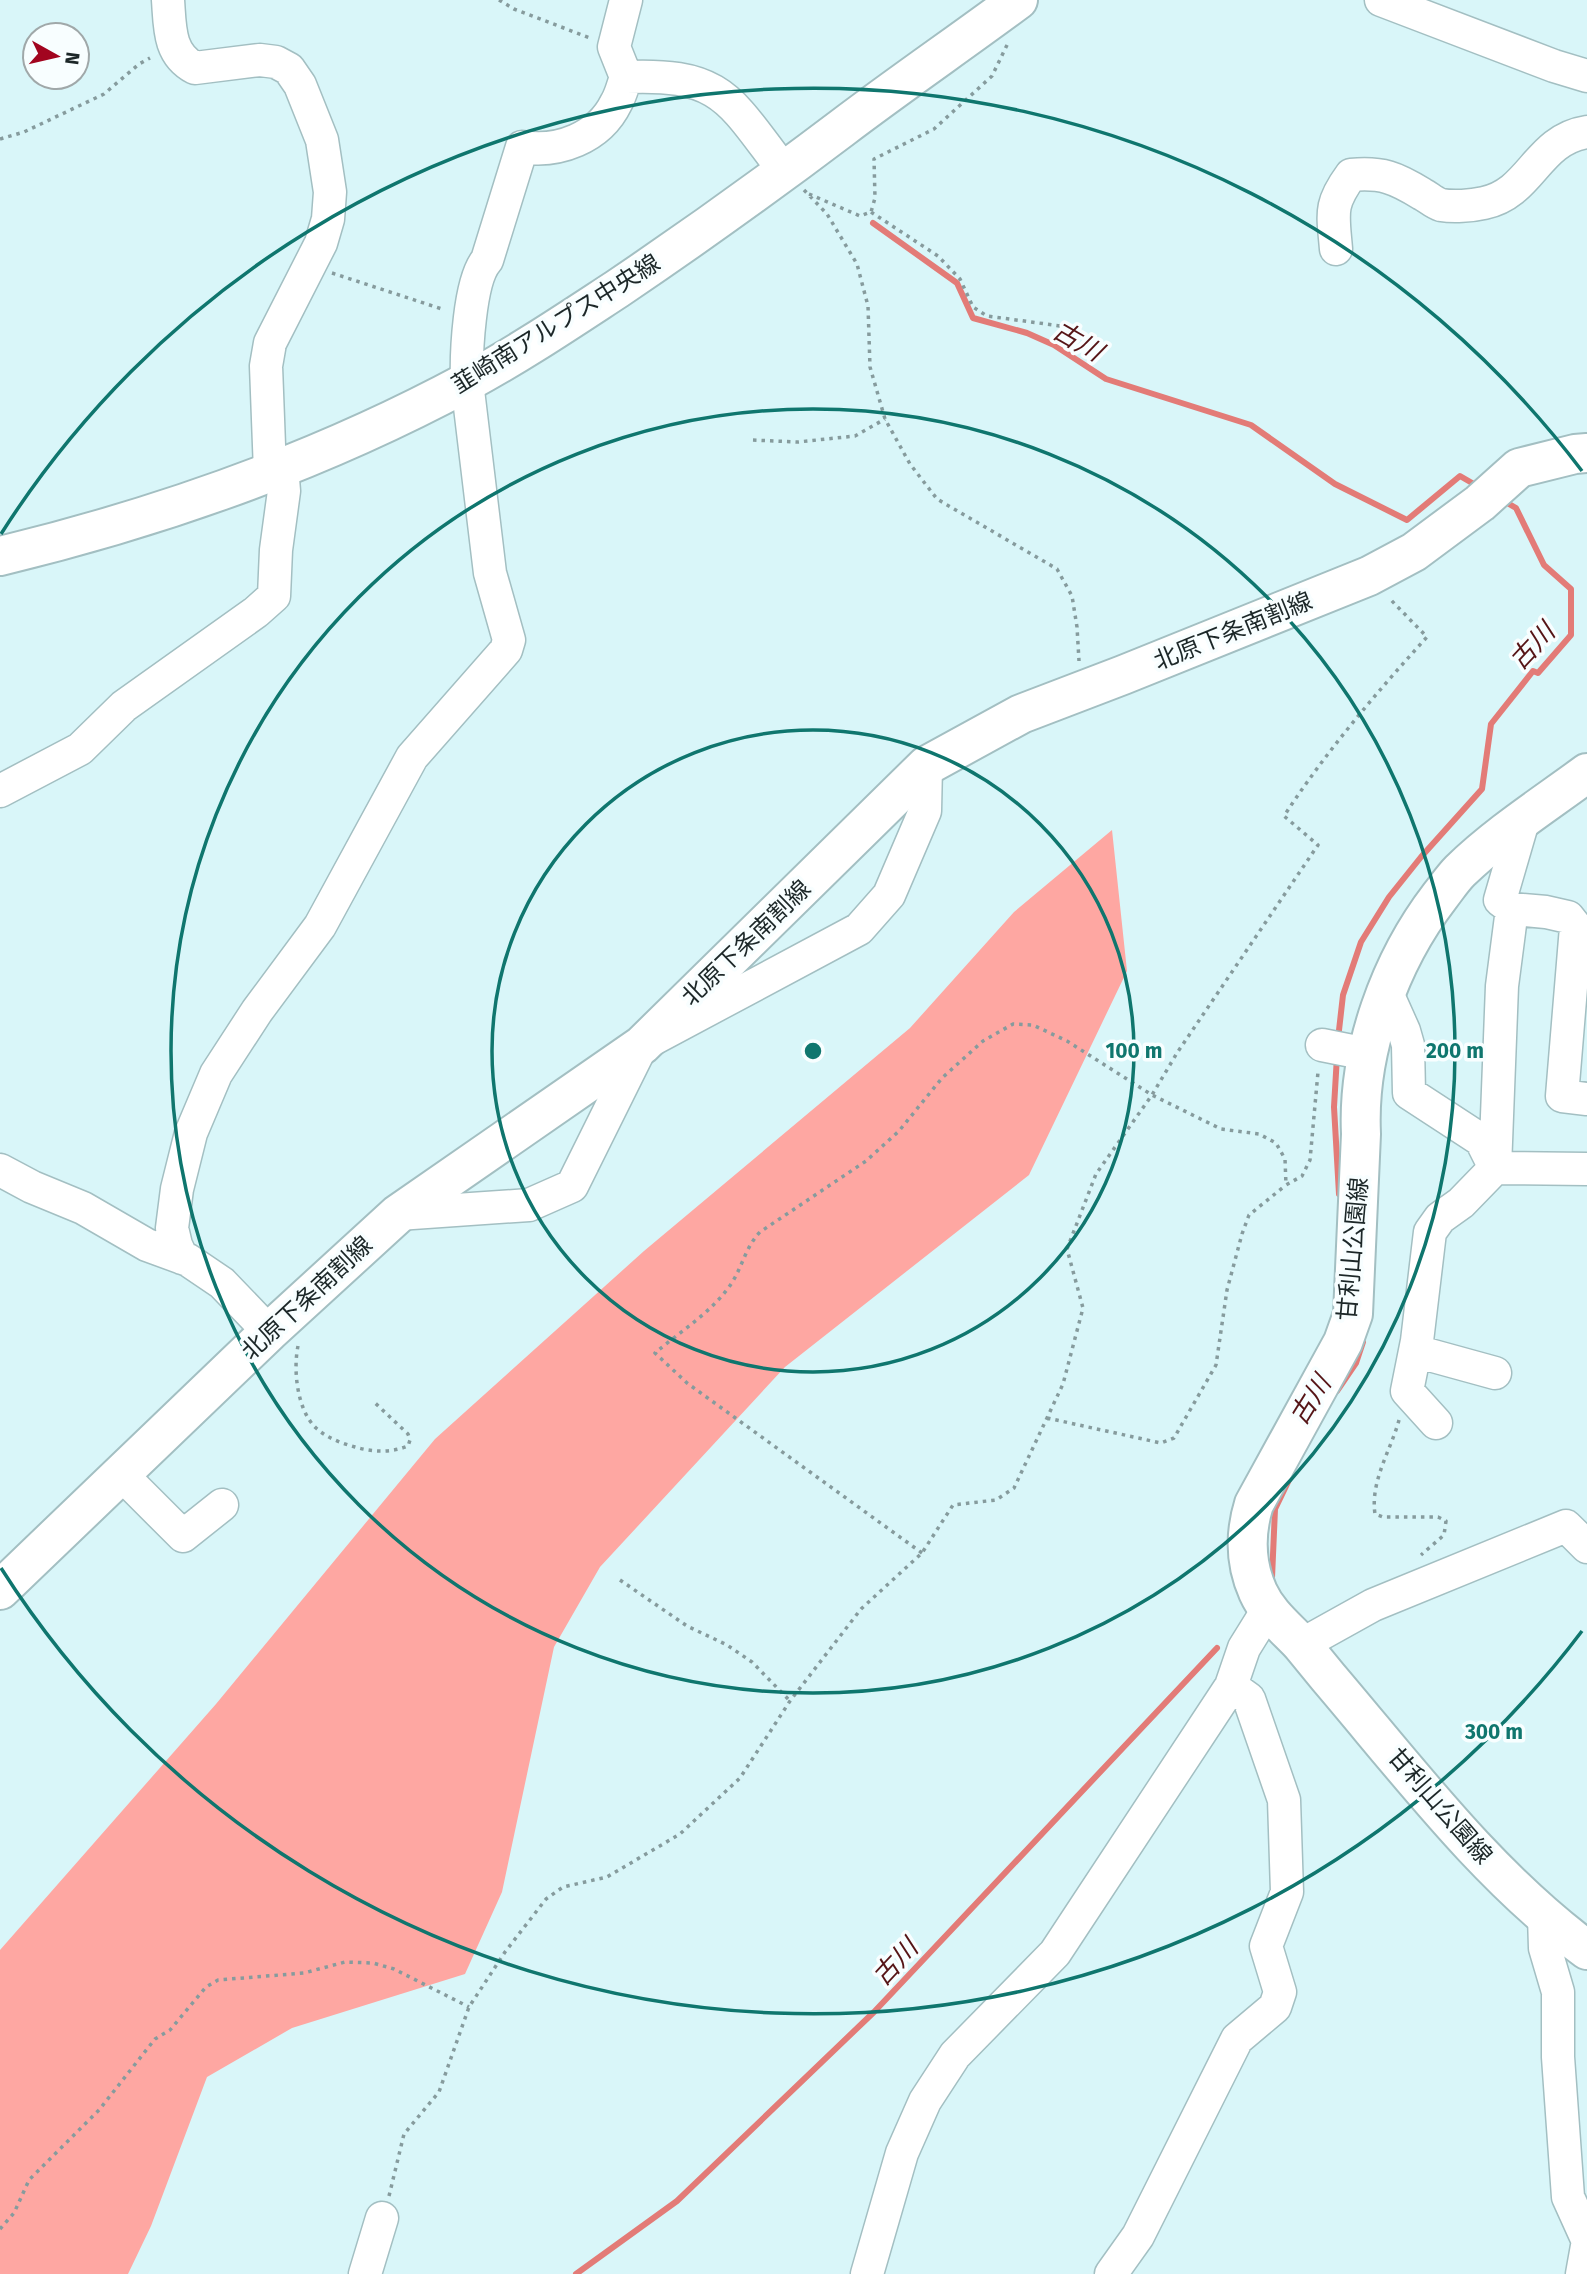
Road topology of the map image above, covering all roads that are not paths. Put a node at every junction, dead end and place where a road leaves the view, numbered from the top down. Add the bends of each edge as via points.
1 (168, 0) edge
2 (626, 0) edge
3 (1381, 0) edge
4 (1012, 5) edge
5 (1587, 76) edge
6 (626, 77) junction
7 (1587, 132) edge
8 (796, 182) junction
9 (1336, 249) dead end
10 (467, 382) junction
11 (1587, 453) edge
12 (276, 470) junction
13 (0, 556) edge
14 (926, 766) junction
15 (1587, 773) edge
16 (0, 791) edge
17 (1523, 821) junction
18 (1512, 909) junction
19 (1387, 993) junction
20 (642, 1045) junction
21 (1587, 1099) edge
22 (1495, 1168) junction
23 (1587, 1169) edge
24 (0, 1170) edge
25 (398, 1214) junction
26 (182, 1258) junction
27 (284, 1337) junction
28 (1415, 1351) junction
29 (1495, 1373) dead end
30 (1436, 1423) dead end
31 (122, 1475) junction
32 (222, 1505) dead end
33 (1587, 1547) edge
34 (0, 1590) edge
35 (1267, 1611) junction
36 (1301, 1645) junction
37 (1231, 1686) junction
38 (1544, 1916) junction
39 (1587, 1950) edge
40 (382, 2218) road end
41 (1587, 2239) edge
42 (1587, 2246) edge
43 (365, 2274) edge
44 (867, 2274) edge
45 (1111, 2274) edge
46 (1583, 2274) edge

1 - 12 street via 170,36 188,64 195,68 260,60 289,69 322,140 330,192 328,219 321,243 270,343 266,366
2 - 6 street via 614,47
3 - 5 street
4 - 8 main road, 韮崎南アルプス中央線 via 855,118
6 - 8 street via 675,77 714,89 730,101
6 - 10 street via 616,104 593,130 558,148 522,148 487,260 480,267 470,318
7 - 9 street via 1554,145 1502,198 1481,204 1438,204 1398,180 1374,173 1351,175 1333,206
8 - 10 main road, 韮崎南アルプス中央線
10 - 12 main road, 韮崎南アルプス中央線
10 - 26 street via 491,573 509,640 506,650 412,757 320,926 216,1073 191,1133 177,1189 173,1228
11 - 14 main road, 北原下条南割線 via 1519,468 1414,552 1369,576 1021,714
12 - 13 main road, 韮崎南アルプス中央線 via 128,522
12 - 16 street via 284,491 274,596 124,706 80,749
14 - 20 main road, 北原下条南割線
14 - 20 street via 925,811 889,895 859,929
15 - 17 main road, 甘利山公園線
17 - 18 street via 1500,900
17 - 19 main road, 甘利山公園線 via 1459,872 1423,919
18 - 21 street via 1568,917 1576,927 1562,1096
18 - 22 street via 1502,986
19 - 22 street via 1408,1045 1409,1093 1482,1140
19 - 35 main road, 甘利山公園線 via 1347,1050 1360,1111 1353,1314 1343,1342 1254,1504 1248,1525 1247,1551
20 - 25 main road, 北原下条南割線
20 - 25 street via 572,1186 529,1205
22 - 23 street
22 - 28 street via 1430,1232
24 - 26 street via 83,1208 147,1245
25 - 27 main road, 北原下条南割線
26 - 27 street via 222,1283
27 - 31 main road, 北原下条南割線
28 - 29 street
28 - 30 street via 1407,1391
31 - 32 street via 183,1536
31 - 34 main road, 北原下条南割線
33 - 36 street via 1566,1526 1373,1605
35 - 36 main road, 甘利山公園線
35 - 37 street via 1244,1648
36 - 38 main road, 甘利山公園線 via 1473,1847
37 - 44 street via 1055,1952 956,2055 925,2101 902,2153
37 - 45 street via 1249,1699 1284,1800 1286,1892 1266,1946 1280,1992 1275,2007 1237,2039 1138,2236
38 - 39 main road, 甘利山公園線
38 - 41 street via 1545,1948 1558,1992 1568,2197
40 - 43 street
42 - 46 street

